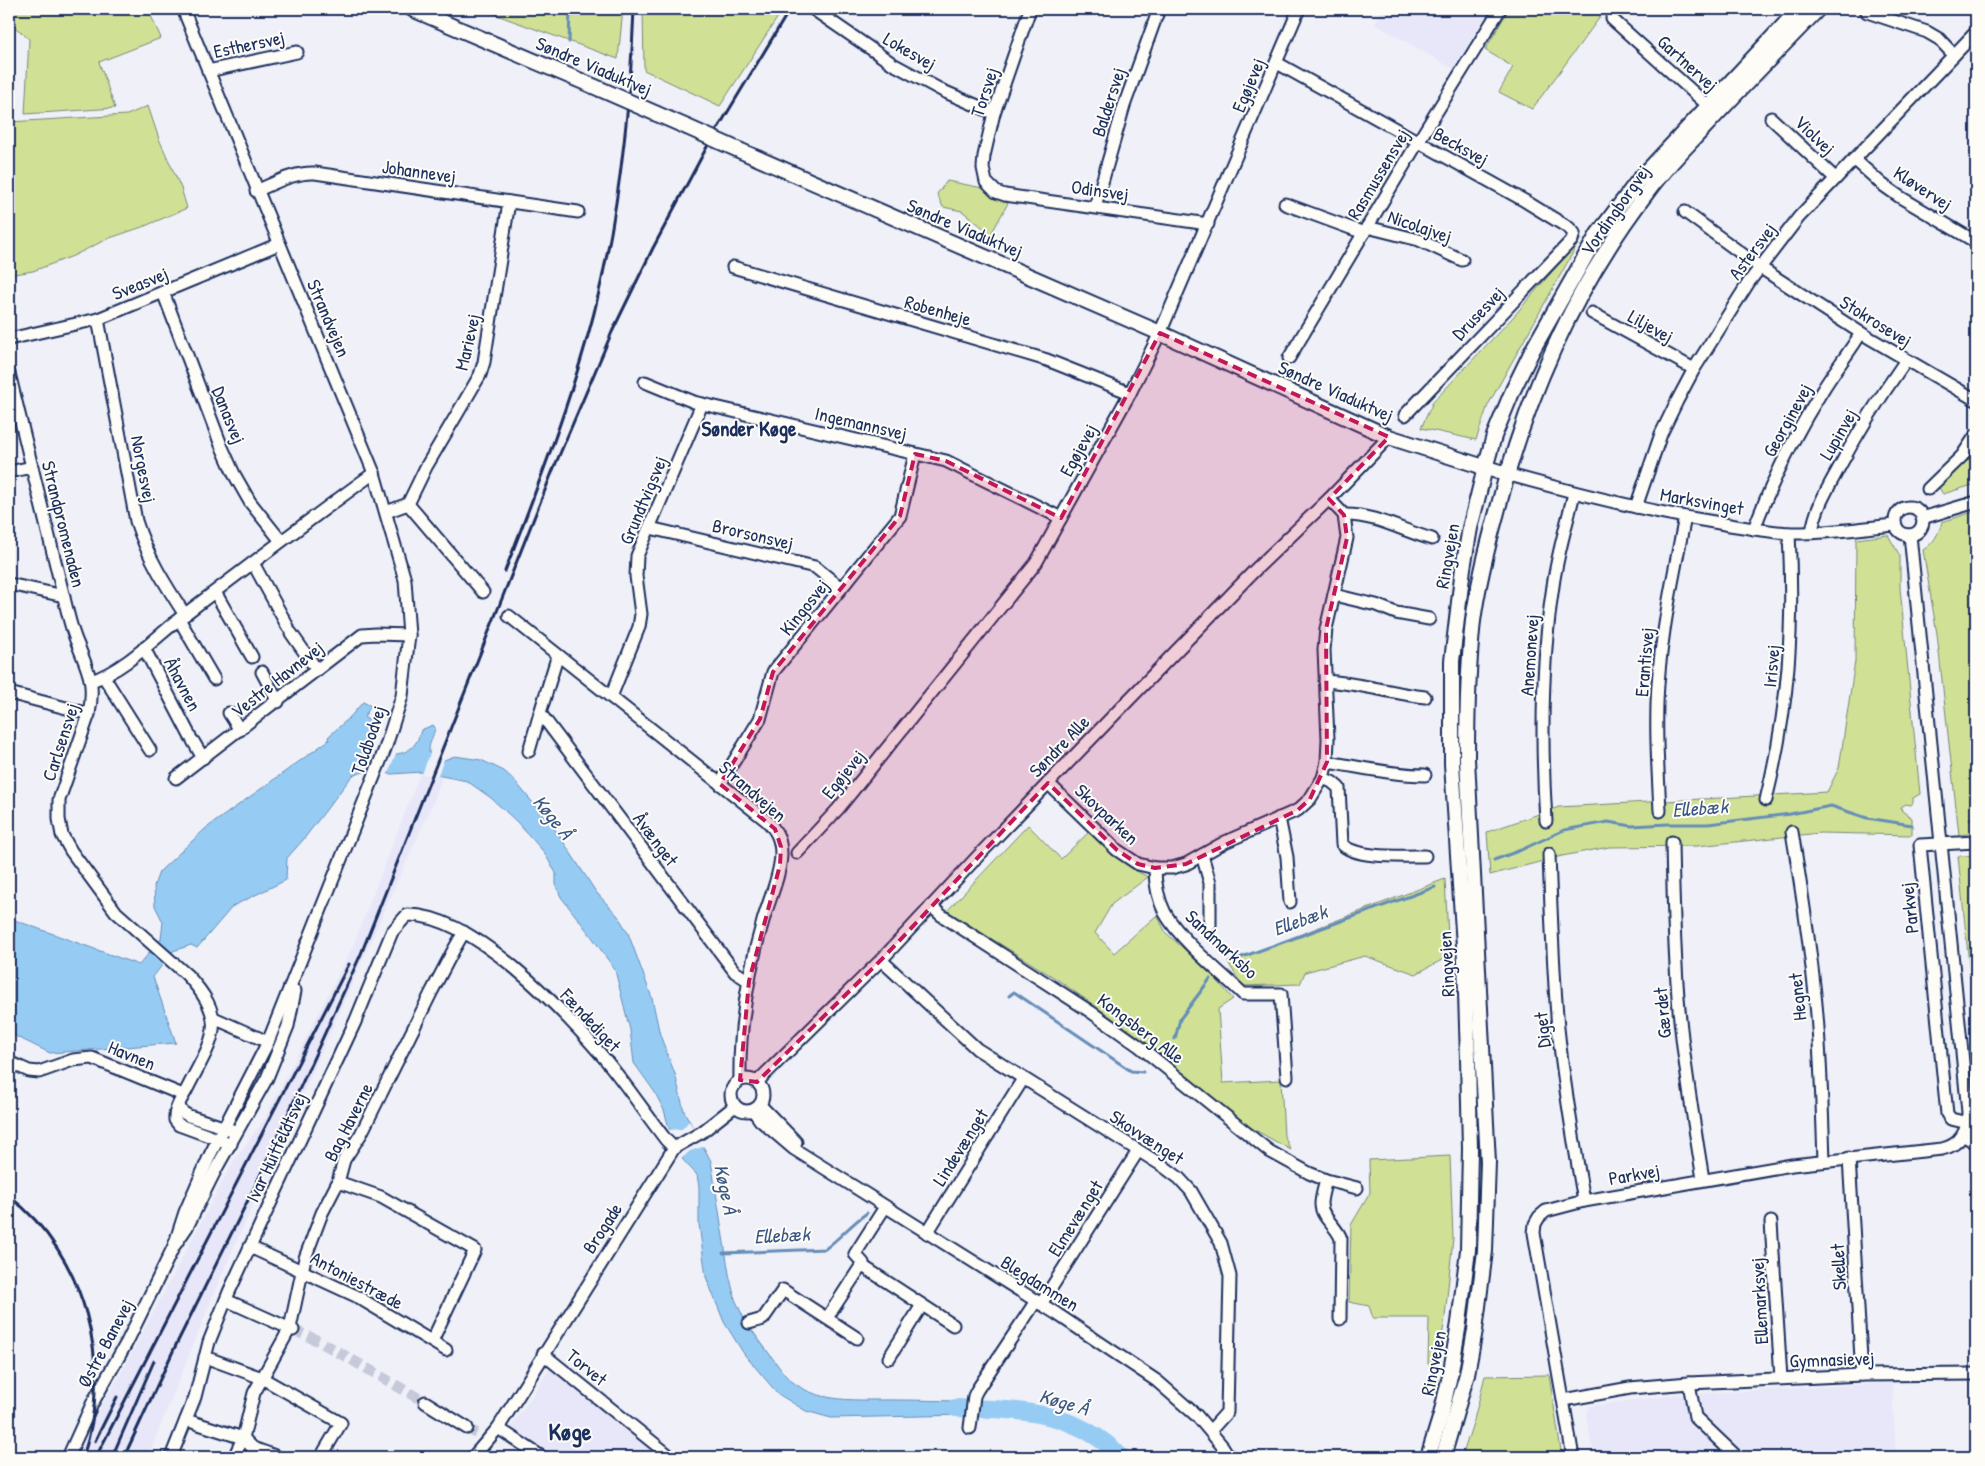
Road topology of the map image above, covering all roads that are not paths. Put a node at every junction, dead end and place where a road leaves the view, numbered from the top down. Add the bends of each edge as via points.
1 (183, 9) edge
2 (412, 9) edge
3 (813, 9) edge
4 (1030, 9) edge
5 (1159, 9) edge
6 (1299, 9) edge
7 (1500, 9) edge
8 (1799, 9) edge
9 (1818, 9) edge
10 (1868, 9) edge
11 (1612, 20) dead end
12 (1976, 32) edge
13 (297, 52) dead end
14 (1954, 54) junction
15 (1277, 63) junction
16 (208, 71) junction
17 (1712, 109) junction
18 (994, 113) junction
19 (1771, 118) dead end
20 (1418, 142) junction
21 (1854, 159) junction
22 (1835, 178) junction
23 (989, 187) joint
24 (256, 191) junction
25 (509, 202) junction
26 (1285, 204) dead end
27 (1096, 207) junction
28 (578, 212) dead end
29 (1685, 212) dead end
30 (1208, 224) junction
31 (1366, 230) junction
32 (1574, 233) joint
33 (1976, 242) edge
34 (279, 244) junction
35 (1462, 260) dead end
36 (1760, 267) junction
37 (734, 268) dead end
38 (163, 292) junction
39 (1592, 313) dead end
40 (98, 319) junction
41 (1160, 333) junction
42 (1861, 333) junction
43 (9, 339) edge
44 (1289, 358) dead end
45 (1906, 360) junction
46 (1694, 369) junction
47 (9, 373) edge
48 (645, 382) dead end
49 (1130, 393) junction
50 (1976, 400) edge
51 (702, 404) junction
52 (1405, 415) dead end
53 (1389, 436) junction
54 (1976, 436) edge
55 (915, 454) junction
56 (32, 467) junction
57 (1485, 468) junction
58 (9, 472) edge
59 (374, 473) junction
60 (1506, 474) junction
61 (1928, 489) dead end
62 (1574, 493) junction
63 (1329, 499) junction
64 (1976, 502) edge
65 (408, 504) junction
66 (1636, 507) junction
67 (386, 512) junction
68 (1344, 514) junction
69 (1684, 517) junction
70 (1061, 518) junction
71 (1922, 518) junction
72 (1895, 525) junction
73 (650, 528) junction
74 (1754, 529) junction
75 (1812, 532) junction
76 (1789, 533) junction
77 (1910, 535) junction
78 (1432, 539) dead end
79 (281, 541) junction
80 (253, 563) junction
81 (9, 584) edge
82 (841, 588) junction
83 (215, 592) junction
84 (483, 592) dead end
85 (1334, 595) junction
86 (64, 596) junction
87 (509, 616) dead end
88 (182, 617) junction
89 (1429, 619) dead end
90 (409, 635) junction
91 (144, 648) junction
92 (559, 656) junction
93 (252, 657) dead end
94 (317, 670) junction
95 (262, 672) dead end
96 (104, 677) junction
97 (214, 679) dead end
98 (91, 681) junction
99 (1325, 681) junction
100 (9, 692) edge
101 (611, 697) junction
102 (1425, 697) dead end
103 (278, 702) junction
104 (229, 712) dead end
105 (540, 712) junction
106 (89, 714) junction
107 (240, 730) junction
108 (150, 750) dead end
109 (529, 751) dead end
110 (203, 758) junction
111 (1327, 762) junction
112 (1425, 775) dead end
113 (176, 778) dead end
114 (1322, 778) junction
115 (1048, 783) junction
116 (720, 784) junction
117 (1766, 800) dead end
118 (1660, 811) dead end
119 (1280, 818) junction
120 (1546, 821) dead end
121 (1792, 832) dead end
122 (1672, 842) dead end
123 (1976, 842) edge
124 (1941, 844) junction
125 (797, 853) dead end
126 (1549, 854) dead end
127 (1202, 855) junction
128 (1425, 856) dead end
129 (1155, 868) junction
130 (1290, 902) dead end
131 (931, 906) junction
132 (1210, 925) dead end
133 (464, 932) junction
134 (881, 960) junction
135 (299, 969) junction
136 (749, 981) junction
137 (214, 1018) junction
138 (268, 1042) junction
139 (9, 1062) edge
140 (1287, 1077) dead end
141 (1023, 1079) junction
142 (740, 1080) junction
143 (757, 1082) junction
144 (181, 1101) junction
145 (735, 1106) junction
146 (757, 1108) junction
147 (1968, 1123) junction
148 (225, 1128) junction
149 (238, 1132) junction
150 (1963, 1135) junction
151 (219, 1139) junction
152 (1976, 1143) edge
153 (231, 1144) junction
154 (674, 1148) junction
155 (1138, 1151) junction
156 (1850, 1158) junction
157 (1824, 1161) junction
158 (1703, 1179) junction
159 (1326, 1180) junction
160 (338, 1182) junction
161 (1357, 1188) dead end
162 (1584, 1201) junction
163 (885, 1207) junction
164 (1771, 1222) dead end
165 (927, 1232) junction
166 (174, 1246) junction
167 (250, 1247) junction
168 (861, 1265) junction
169 (302, 1271) junction
170 (226, 1300) junction
171 (1038, 1302) junction
172 (922, 1305) junction
173 (827, 1318) junction
174 (1340, 1319) dead end
175 (749, 1323) dead end
176 (953, 1325) dead end
177 (292, 1329) junction
178 (857, 1338) dead end
179 (432, 1341) junction
180 (446, 1350) dead end
181 (543, 1354) junction
182 (205, 1357) junction
183 (889, 1358) dead end
184 (1976, 1374) edge
185 (1862, 1375) junction
186 (262, 1378) junction
187 (1781, 1378) junction
188 (1689, 1383) junction
189 (1564, 1400) junction
190 (425, 1402) tunnel mouth
191 (186, 1420) junction
192 (467, 1428) tunnel mouth
193 (498, 1428) junction
194 (970, 1428) dead end
195 (1210, 1431) junction
196 (243, 1438) junction
197 (68, 1457) edge
198 (171, 1457) edge
199 (234, 1457) edge
200 (278, 1457) edge
201 (321, 1457) edge
202 (473, 1457) edge
203 (542, 1457) edge
204 (671, 1457) edge
205 (1229, 1457) edge
206 (1428, 1457) edge
207 (1443, 1457) edge
208 (1573, 1457) edge
209 (1737, 1457) edge

1 - 16 street, Strandvejen
2 - 41 main road, Søndre Viaduktvej, bridge
3 - 18 street, Lokesvej via 893,64
4 - 18 street, Torsvej
5 - 27 street, Baldersvej via 1124,106
6 - 15 street, Egøjevej
7 - 20 street, Rasmussensvej
8 - 17 main road, Vordingborgvej
9 - 17 main road, Vordingborgvej
10 - 14 street via 1867,12 1926,32 1939,39
11 - 17 street, Gartnervej
12 - 14 street, Astersvej
13 - 16 street, Esthersvej
14 - 21 street, Astersvej
15 - 20 street, Becksvej
15 - 30 street, Egøjevej
16 - 24 street, Strandvejen
17 - 57 main road, Vordingborgvej via 1638,181 1598,234 1513,390 1496,428
17 - 60 main road, Vordingborgvej via 1647,192 1583,292 1533,396
18 - 23 street, Torsvej via 983,168
19 - 22 street, Violvej
20 - 31 street, Rasmussensvej
20 - 32 street, Becksvej via 1530,204
21 - 22 street, Astersvej
21 - 33 street, Kløvervej via 1883,185
22 - 36 street, Astersvej
23 - 27 street, Odinsvej via 1005,196
24 - 25 street, Johannevej via 304,172
24 - 34 street, Strandvejen
25 - 28 street, Johannevej
25 - 65 street, Marievej via 480,375
26 - 31 street, Nicolajvej
27 - 30 street, Odinsvej
29 - 36 street, Stokrosevej
30 - 41 street, Egøjevej
31 - 35 street, Nicolajvej via 1419,240
31 - 44 street, Rasmussensvej
32 - 52 street, Drusesvej via 1572,240
34 - 38 street, Sveasvej
34 - 59 street, Strandvejen
36 - 42 street, Stokrosevej
36 - 46 street, Astersvej
37 - 49 street, Robenheje via 1047,360
38 - 40 street, Sveasvej
38 - 79 street, Danasvej via 234,474 250,502
39 - 46 street, Liljevej
40 - 43 street, Sveasvej
40 - 88 street, Norgesvej via 136,521 145,549
41 - 49 street, Egøjevej
41 - 53 main road, Søndre Viaduktvej
42 - 45 street, Stokrosevej
42 - 74 street, Georginevej via 1805,420 1774,480
45 - 50 street, Stokrosevej
45 - 75 street, Lupinvej via 1866,418 1846,454 1816,514
46 - 66 street, Astersvej via 1661,434
47 - 56 street, Strandpromenaden
48 - 51 street, Ingemannsvej
49 - 70 street, Egøjevej
51 - 55 street, Ingemannsvej
51 - 73 street, Grundtvigsvej
53 - 57 main road, Søndre Viaduktvej
53 - 63 street, Søndre Alle
54 - 61 street via 1962,456
55 - 70 street, Ingemannsvej via 946,461
55 - 82 street, Kingosvej via 900,516
56 - 58 street
56 - 86 street, Strandpromenaden
57 - 60 main road, Søndre Viaduktvej
57 - 206 main road, Ringvejen via 1463,568 1452,661 1452,764 1468,1058 1468,1250 1451,1371
59 - 67 street, Strandvejen
59 - 79 street, Carlsensvej
60 - 62 street, Marksvinget
60 - 207 main road, Ringvejen via 1482,569 1474,621 1467,714 1466,759 1488,1162 1485,1250 1467,1374
62 - 66 street, Marksvinget
62 - 120 street, Anemonevej via 1553,584 1546,643 1542,712
63 - 68 street
63 - 115 street, Søndre Alle
64 - 71 street
65 - 67 street
65 - 84 street
66 - 69 street, Marksvinget
67 - 90 street, Toldbodvej via 405,580
68 - 78 street via 1371,518
68 - 85 street, Skovparken via 1347,538
69 - 74 street, Marksvinget
69 - 118 street, Erantisvej via 1658,684
70 - 125 street, Egøjevej via 1030,572 838,809
71 - 72 street via 1915,508 1904,508 1897,513
71 - 77 street via 1920,529
72 - 75 street, Marksvinget
72 - 77 street via 1902,533
73 - 82 street, Brorsonsvej via 815,567
73 - 101 street, Grundtvigsvej via 638,556 639,628
74 - 76 street, Marksvinget
75 - 76 street, Marksvinget
76 - 117 street, Irisvej via 1792,594 1787,694
77 - 124 street, Parkvej
79 - 80 street, Carlsensvej
80 - 83 street, Carlsensvej
80 - 94 street via 289,630
81 - 86 street
82 - 116 street, Kingosvej via 773,672 760,719
83 - 88 street, Carlsensvej
83 - 93 street
85 - 89 street
85 - 99 street, Skovparken via 1326,629
86 - 98 street, Strandpromenaden
87 - 92 street, Strandvejen
88 - 91 street, Carlsensvej
88 - 97 street, Åhavnen
90 - 94 street, Vestre Havnevej via 362,636
90 - 135 street, Toldbodvej via 402,696 385,749
91 - 96 street, Carlsensvej
91 - 110 street, Åhavnen
92 - 101 street, Strandvejen
92 - 105 street
94 - 103 street, Vestre Havnevej
95 - 103 street
96 - 98 street, Carlsensvej
96 - 108 street
98 - 106 street, Carlsensvej
99 - 102 street
99 - 111 street, Skovparken
100 - 106 street
101 - 116 street, Strandvejen
103 - 107 street, Vestre Havnevej
104 - 107 street, Åhavnen
105 - 109 street
105 - 136 street, Åvænget via 735,972
106 - 137 street, Carlsensvej via 60,800 62,835 116,912 197,986 211,1006
107 - 110 street, Vestre Havnevej
110 - 113 street, Vestre Havnevej
111 - 112 street via 1387,773
111 - 114 street, Skovparken
114 - 119 street, Skovparken via 1310,799 1298,810
114 - 128 street via 1338,788 1342,844 1345,848 1378,855
115 - 129 street, Skovparken via 1117,850 1138,864
115 - 131 street, Søndre Alle
116 - 136 street, Strandvejen via 775,829 781,847 780,864 762,922
119 - 127 street, Skovparken
119 - 130 street
121 - 157 street, Hegnet via 1815,996
122 - 158 street, Gærdet via 1673,927 1679,1011
123 - 124 street, Parkvej
124 - 147 street, Parkvej
124 - 147 street, Parkvej via 1920,845 1947,1114 1951,1119
126 - 162 street, Diget via 1558,1028
127 - 129 street, Skovparken via 1172,868
127 - 132 street via 1210,883
129 - 140 street, Sandmarksbo via 1158,895 1165,913 1202,955 1243,994 1281,994
131 - 134 street, Søndre Alle
131 - 159 street, Kongsberg Alle via 1131,1040 1269,1151
133 - 154 street, Fændediget via 539,990 579,1029
133 - 160 street, Bag Haverne via 361,1134 344,1160
133 - 167 street, Ivar Huitfeldtsvej via 413,915 402,919 392,932 355,1022
134 - 141 street, Skovvænget via 964,1039
134 - 143 street, Søndre Alle
135 - 138 street, Toldbodvej
135 - 149 street, Toldbodvej via 288,1026 267,1078
136 - 142 street, Strandvejen
137 - 138 street
137 - 144 street via 211,1041
138 - 148 street, Toldbodvej
139 - 144 street, Havnen via 39,1072 73,1060 92,1058
141 - 155 street, Skovvænget
141 - 165 street, Lindevænget
142 - 143 street
142 - 145 street via 731,1097
143 - 146 street via 763,1090 763,1101
144 - 148 street, Havnen via 182,1112
144 - 151 street via 174,1116 176,1123
145 - 146 street via 744,1111
145 - 154 street, Brogade
146 - 163 street, Blegdammen via 815,1161
147 - 150 street, Parkvej
148 - 149 street, Havnen
148 - 151 street, Toldbodvej
149 - 153 street, Toldbodvej
150 - 152 street
150 - 156 street, Parkvej via 1942,1149
151 - 153 street
151 - 166 street, Østre Banevej via 185,1212
153 - 166 street, Østre Banevej
154 - 181 street, Brogade
155 - 171 street, Elmevænget
155 - 195 street, Skovvænget via 1179,1178 1191,1191 1221,1243 1227,1260 1230,1276 1227,1412
156 - 157 street, Parkvej
156 - 185 street, Skellet
157 - 158 street, Parkvej
158 - 162 street, Parkvej
159 - 161 street, Kongsberg Alle
159 - 174 street via 1321,1205 1323,1214 1338,1230 1341,1239
160 - 169 street via 322,1213
160 - 179 street, Bag Haverne via 381,1197 475,1250
162 - 189 street, Parkvej via 1546,1211 1535,1224
163 - 165 street, Blegdammen
163 - 168 street via 855,1254
164 - 187 street, Ellemarksvej
165 - 171 street, Blegdammen
166 - 197 street, Østre Banevej
167 - 169 street, Antoniestræde
167 - 170 street, Ivar Huitfeldtsvej
168 - 172 street
168 - 173 street
169 - 177 street
169 - 179 street, Antoniestræde via 356,1296
170 - 177 street
170 - 182 street, Ivar Huitfeldtsvej
171 - 194 street, Elmevænget via 974,1396
171 - 195 street, Blegdammen via 1158,1381
172 - 176 street
172 - 183 street
173 - 175 street via 783,1290 763,1319
173 - 178 street
177 - 186 street
179 - 180 street, Antoniestræde
181 - 193 street, Torvet
181 - 204 street, Torvet
182 - 186 street
182 - 191 street, Ivar Huitfeldtsvej
184 - 185 street, Gymnasievej
185 - 187 street, Gymnasievej
186 - 196 street via 254,1393
186 - 201 street via 341,1423
187 - 188 street, Gymnasievej
188 - 189 street, Gymnasievej via 1630,1388
188 - 209 street via 1695,1417
189 - 208 street, Parkvej
190 - 192 street
191 - 196 street
191 - 198 street, Ivar Huitfeldtsvej
193 - 202 street, Torvet via 484,1437
193 - 203 street
195 - 205 street, Blegdammen
196 - 199 street
196 - 200 street via 253,1448

